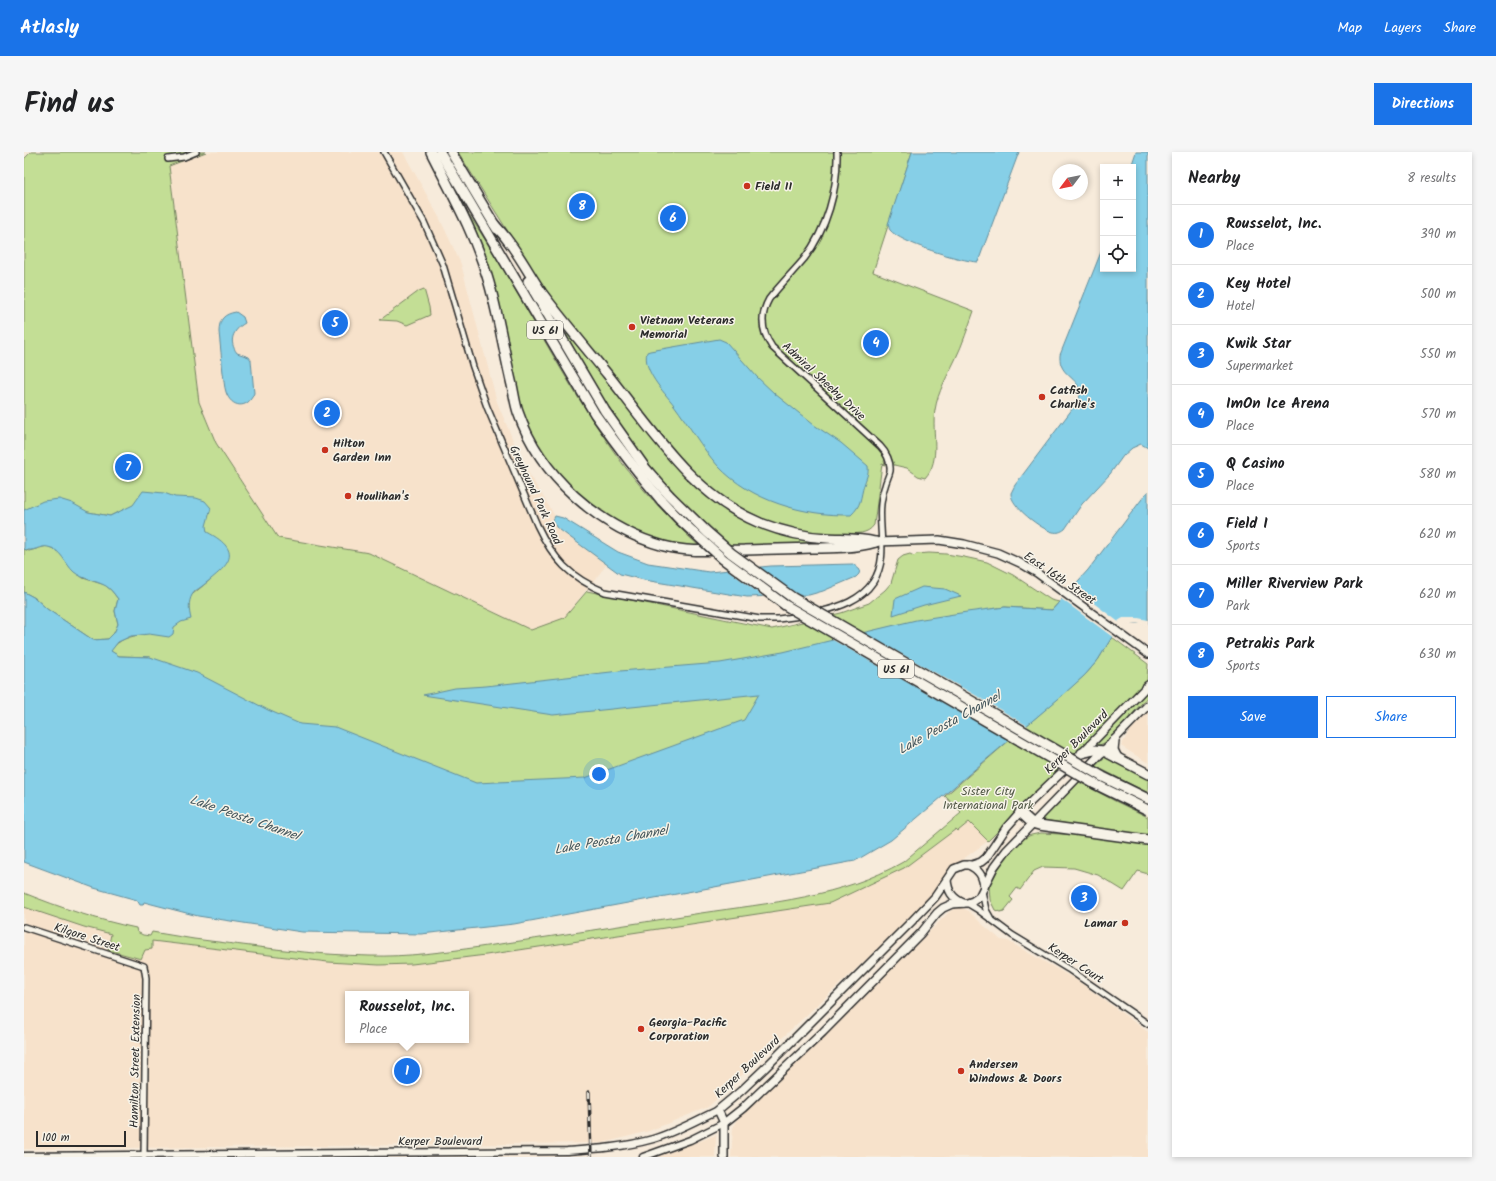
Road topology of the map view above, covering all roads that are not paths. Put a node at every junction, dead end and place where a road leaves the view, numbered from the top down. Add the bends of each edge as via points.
1 (196, 152) edge
2 (384, 152) edge
3 (431, 152) edge
4 (440, 152) edge
5 (451, 152) edge
6 (837, 152) edge
7 (168, 159) dead end
8 (494, 224) junction
9 (666, 498) junction
10 (879, 542) junction
11 (1148, 654) edge
12 (1148, 685) edge
13 (1148, 706) edge
14 (1114, 741) junction
15 (1104, 751) junction
16 (1082, 753) junction
17 (1117, 758) junction
18 (1148, 774) edge
19 (1148, 799) edge
20 (1148, 810) edge
21 (1020, 812) junction
22 (1032, 823) junction
23 (1148, 840) edge
24 (969, 865) junction
25 (947, 880) junction
26 (983, 889) junction
27 (965, 903) junction
28 (992, 919) junction
29 (24, 927) edge
30 (144, 966) joint
31 (1148, 1024) edge
32 (718, 1110) junction
33 (724, 1123) junction
34 (24, 1156) edge
35 (144, 1156) edge
36 (643, 1157) edge
37 (724, 1157) edge

1 - 7 street
2 - 10 street, Greyhound Park Road via 424,222 443,265 482,394 537,525 550,551 572,573 585,583 605,592 738,616 778,619 826,610 849,603 858,597 869,587 878,573 882,560
3 - 10 highway via 480,253 496,308 518,412 544,461 580,501 612,524 665,546 695,550 776,549 862,546
4 - 9 highway, US 61 via 595,414 622,452
5 - 8 highway, US 61
6 - 10 street, Admiral Sheehy Drive via 835,190 824,224 804,258 769,299 763,312 763,326 765,336 776,351 880,446 886,455 890,470 883,490
8 - 9 highway, US 61 via 605,411
8 - 10 highway via 508,238 563,320 665,447 700,486 722,503 774,528 809,536
9 - 19 highway, US 61, bridge via 731,553 793,598 1103,777
9 - 20 highway, US 61, bridge via 680,520 723,559 786,604 1095,784
10 - 11 main road, East 16th Street via 939,540 998,553 1020,562
12 - 16 main road, Kerper Boulevard
13 - 14 main road
14 - 15 main road
14 - 17 highway via 1113,750
15 - 16 highway
15 - 17 highway
15 - 22 main road
16 - 21 main road, Kerper Boulevard
17 - 18 highway
21 - 22 highway
21 - 24 main road, Kerper Boulevard via 986,858
22 - 23 highway
22 - 26 main road via 999,859
24 - 25 main road, Kerper Boulevard via 954,869
24 - 26 main road via 980,872
25 - 27 main road via 951,895
25 - 32 main road, Kerper Boulevard via 935,897 800,1034
26 - 27 main road via 976,899
26 - 28 street via 986,910
27 - 28 street, Kerper Court
27 - 33 main road via 943,908 823,1032
28 - 31 street, Kerper Court via 1018,939 1068,969
29 - 30 street, Kilgore Street
30 - 35 street, Hamilton Street Extension
32 - 33 main road
32 - 35 street, Kerper Boulevard via 654,1138 602,1149
33 - 36 street via 690,1140
33 - 37 main road
34 - 35 street, Kerper Boulevard

